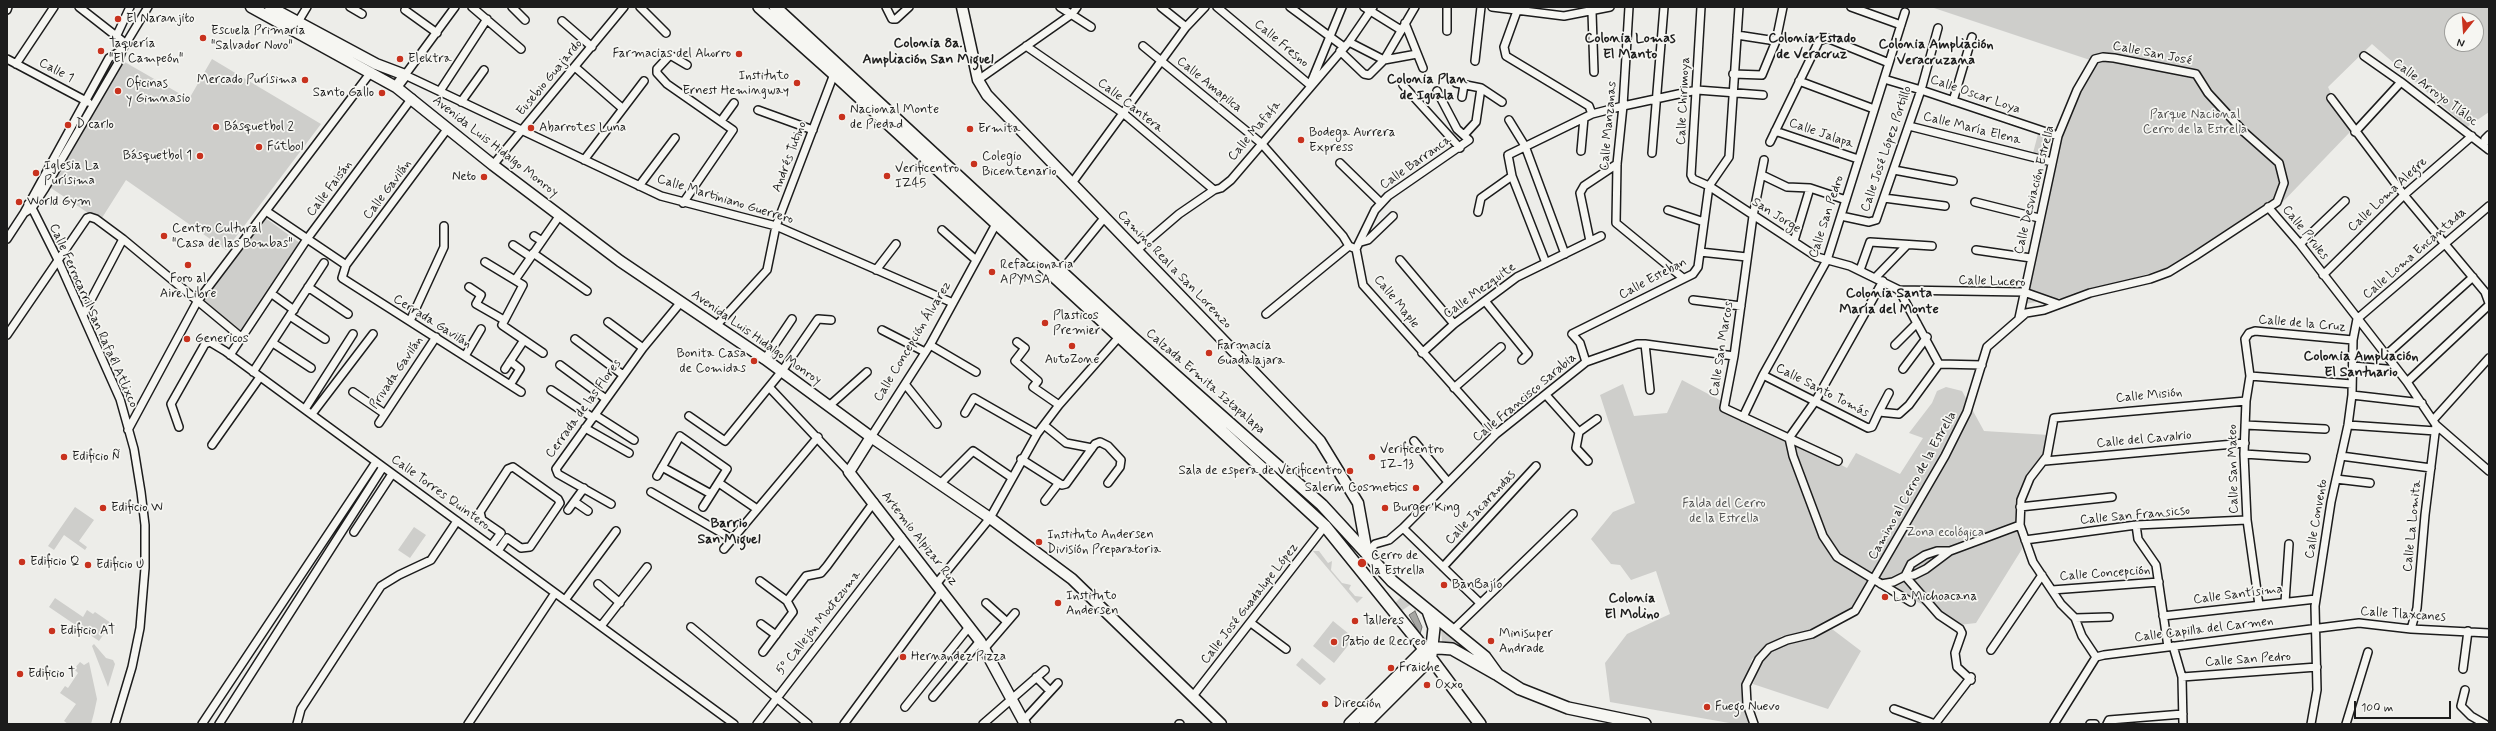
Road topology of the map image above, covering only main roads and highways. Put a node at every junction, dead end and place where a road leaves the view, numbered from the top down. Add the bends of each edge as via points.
1 (759, 7) edge
2 (775, 7) edge
3 (1423, 605) junction
4 (1429, 652) junction
5 (1498, 675) junction
6 (1390, 691) junction
7 (1350, 724) edge
8 (1365, 724) edge
9 (1480, 724) edge
10 (1644, 724) edge

1 - 4 main road, Calzada Ermita Iztapalapa via 1325,526
2 - 3 main road, Calzada Ermita Iztapalapa via 1132,337 1322,505 1392,581
3 - 4 main road via 1433,624
3 - 5 main road, Calzada Ermita Iztapalapa via 1485,657
4 - 5 main road via 1456,651
4 - 6 main road
4 - 9 main road, Calzada Ermita Iztapalapa
5 - 10 main road, Calzada Ermita Iztapalapa via 1520,689 1568,708
6 - 7 main road
6 - 8 main road

